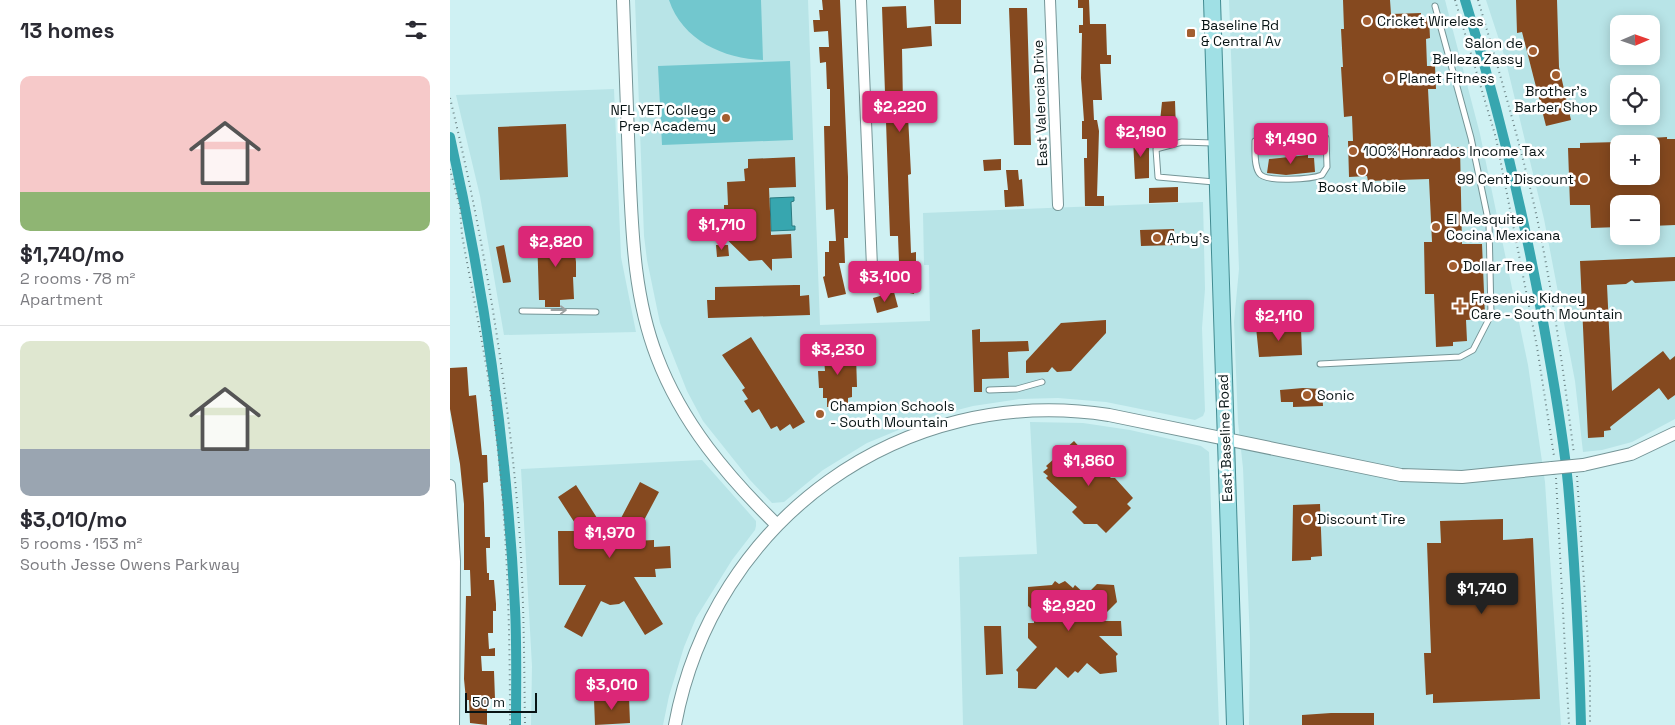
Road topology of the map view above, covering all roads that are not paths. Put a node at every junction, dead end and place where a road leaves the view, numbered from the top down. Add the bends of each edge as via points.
1 (623, 0) edge
2 (861, 0) edge
3 (1050, 0) edge
4 (1212, 0) edge
5 (1435, 6) dead end
6 (1326, 138) dead end
7 (1255, 141) dead end
8 (1216, 143) junction
9 (1217, 182) junction
10 (1058, 205) dead end
11 (872, 267) dead end
12 (522, 311) dead end
13 (596, 312) dead end
14 (1320, 364) dead end
15 (1042, 382) dead end
16 (989, 390) dead end
17 (1675, 433) edge
18 (1224, 438) junction
19 (450, 485) edge
20 (777, 525) junction
21 (452, 561) edge
22 (452, 657) edge
23 (454, 725) edge
24 (675, 725) edge
25 (1235, 725) edge

1 - 20 street via 634,258 654,347 671,388 699,437 736,483
2 - 11 street
3 - 10 street, East Valencia Drive
4 - 8 main road, East Baseline Road
5 - 14 lane via 1471,138 1489,224 1491,315 1472,350 1460,357
6 - 7 lane via 1327,167 1322,175 1274,179 1260,174
8 - 9 main road, East Baseline Road
8 - 9 lane via 1182,142 1156,150 1158,177
9 - 18 main road, East Baseline Road
12 -> 13 lane
15 - 16 lane via 1017,389
17 - 18 street, bridge via 1617,458 1462,477 1401,475
18 - 20 street via 1077,410 1027,410 986,416 917,434 877,452 818,489
18 - 25 main road, East Baseline Road
19 - 21 street
20 - 24 street via 746,560 713,613 689,670
21 - 22 street
22 - 23 street

